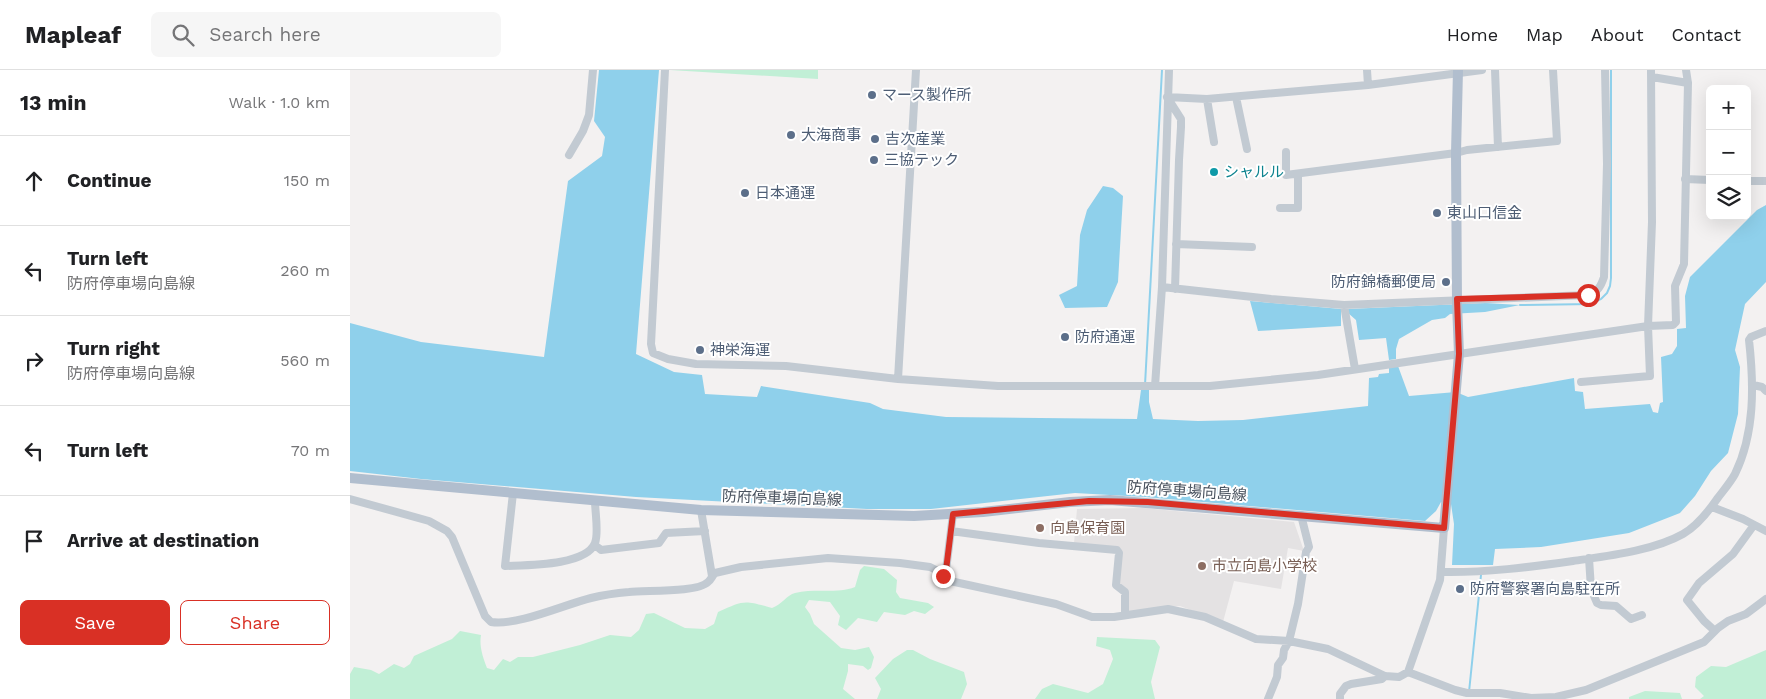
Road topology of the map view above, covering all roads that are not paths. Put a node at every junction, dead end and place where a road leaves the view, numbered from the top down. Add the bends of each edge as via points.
1 (593, 70) edge
2 (665, 70) edge
3 (916, 70) edge
4 (1169, 70) edge
5 (1367, 70) edge
6 (1482, 70) edge
7 (1495, 70) edge
8 (1553, 70) edge
9 (1606, 70) edge
10 (1686, 70) edge
11 (1458, 71) edge
12 (1430, 73) edge
13 (1651, 74) edge
14 (1688, 83) junction
15 (1368, 85) junction
16 (1236, 97) junction
17 (1167, 98) junction
18 (1207, 99) junction
19 (1214, 142) dead end
20 (1498, 147) junction
21 (1247, 149) dead end
22 (1286, 152) dead end
23 (1456, 153) junction
24 (569, 154) dead end
25 (1298, 174) junction
26 (1685, 179) junction
27 (1706, 180) edge
28 (1751, 181) edge
29 (1766, 181) edge
30 (1280, 208) dead end
31 (1176, 244) junction
32 (1252, 247) dead end
33 (1162, 287) junction
34 (1175, 289) junction
35 (1457, 301) junction
36 (1344, 305) junction
37 (1648, 326) junction
38 (1766, 331) edge
39 (1459, 354) junction
40 (1355, 369) junction
41 (898, 379) junction
42 (1581, 382) dead end
43 (1753, 385) junction
44 (1155, 386) junction
45 (1766, 390) edge
46 (350, 478) edge
47 (513, 493) junction
48 (350, 500) edge
49 (595, 501) junction
50 (1712, 507) junction
51 (701, 510) junction
52 (953, 514) junction
53 (1301, 515) junction
54 (1754, 525) junction
55 (1444, 528) junction
56 (704, 531) junction
57 (951, 531) junction
58 (1766, 531) edge
59 (595, 545) junction
60 (1589, 558) junction
61 (1441, 572) junction
62 (712, 576) junction
63 (943, 576) junction
64 (1766, 599) edge
65 (1124, 615) junction
66 (1642, 615) dead end
67 (1715, 631) junction
68 (1289, 640) junction
69 (1408, 672) junction
70 (1385, 676) junction
71 (1522, 698) edge
72 (1268, 699) edge
73 (1340, 699) edge

1 - 24 street via 588,115 583,131
2 - 41 street via 653,353 696,364 786,366
3 - 41 street
4 - 17 street
5 - 15 street
6 - 11 street
7 - 20 street
8 - 20 street via 1557,141
9 - 35 street via 1604,277 1599,289 1588,295
10 - 14 street
11 - 12 street
11 - 23 main road
12 - 15 street
13 - 14 street
13 - 37 street via 1652,222
14 - 26 street
15 - 16 street
16 - 18 street
16 - 21 street
17 - 18 street
17 - 31 street via 1181,119
17 - 33 street
18 - 19 street
20 - 23 street
22 - 25 street via 1286,175
23 - 25 street
23 - 35 main road
25 - 30 street via 1298,208
26 - 27 street
26 - 37 street via 1684,264 1675,286 1676,322 1673,325
28 - 29 street
31 - 32 street
31 - 34 street
33 - 34 street
33 - 44 street
34 - 36 street
35 - 36 street
35 - 39 main road
36 - 40 street
37 - 39 street
37 - 42 street via 1650,376
38 - 43 street via 1749,340
39 - 40 street
39 - 55 main road
40 - 44 street via 1210,386
41 - 44 street via 998,386
43 - 45 street
43 - 50 street via 1742,458
46 - 47 main road, 防府停車場向島線
47 - 49 main road, 防府停車場向島線
47 - 59 street via 505,566 553,564 580,556
48 - 62 street via 428,521 447,531 491,622 522,618 610,594 703,586
49 - 51 main road, 防府停車場向島線
49 - 59 street
50 - 54 street
50 - 60 street via 1694,526 1674,538 1645,548
51 - 52 main road, 防府停車場向島線 via 914,516
51 - 56 street
52 - 53 main road, 防府停車場向島線 via 1110,500
52 - 57 street
53 - 55 main road, 防府停車場向島線
53 - 68 street via 1309,547
54 - 58 street
54 - 67 street via 1733,554 1699,583 1687,600
55 - 61 street
56 - 59 street via 666,533 659,543 601,550
56 - 62 street
57 - 63 street
57 - 65 street via 1117,550 1116,585 1125,592
60 - 61 street via 1482,571
60 - 66 street via 1591,589 1597,603 1616,606 1631,619
61 - 69 street
62 - 63 street via 741,567 828,558 930,567
63 - 65 street via 972,587 1056,604 1092,617
64 - 67 street
65 - 68 street via 1177,609 1256,639
67 - 71 street via 1704,642 1586,690 1556,697
68 - 70 street via 1336,652
68 - 72 street
69 - 70 street via 1399,677
69 - 71 street via 1456,690
70 - 73 street via 1346,686

